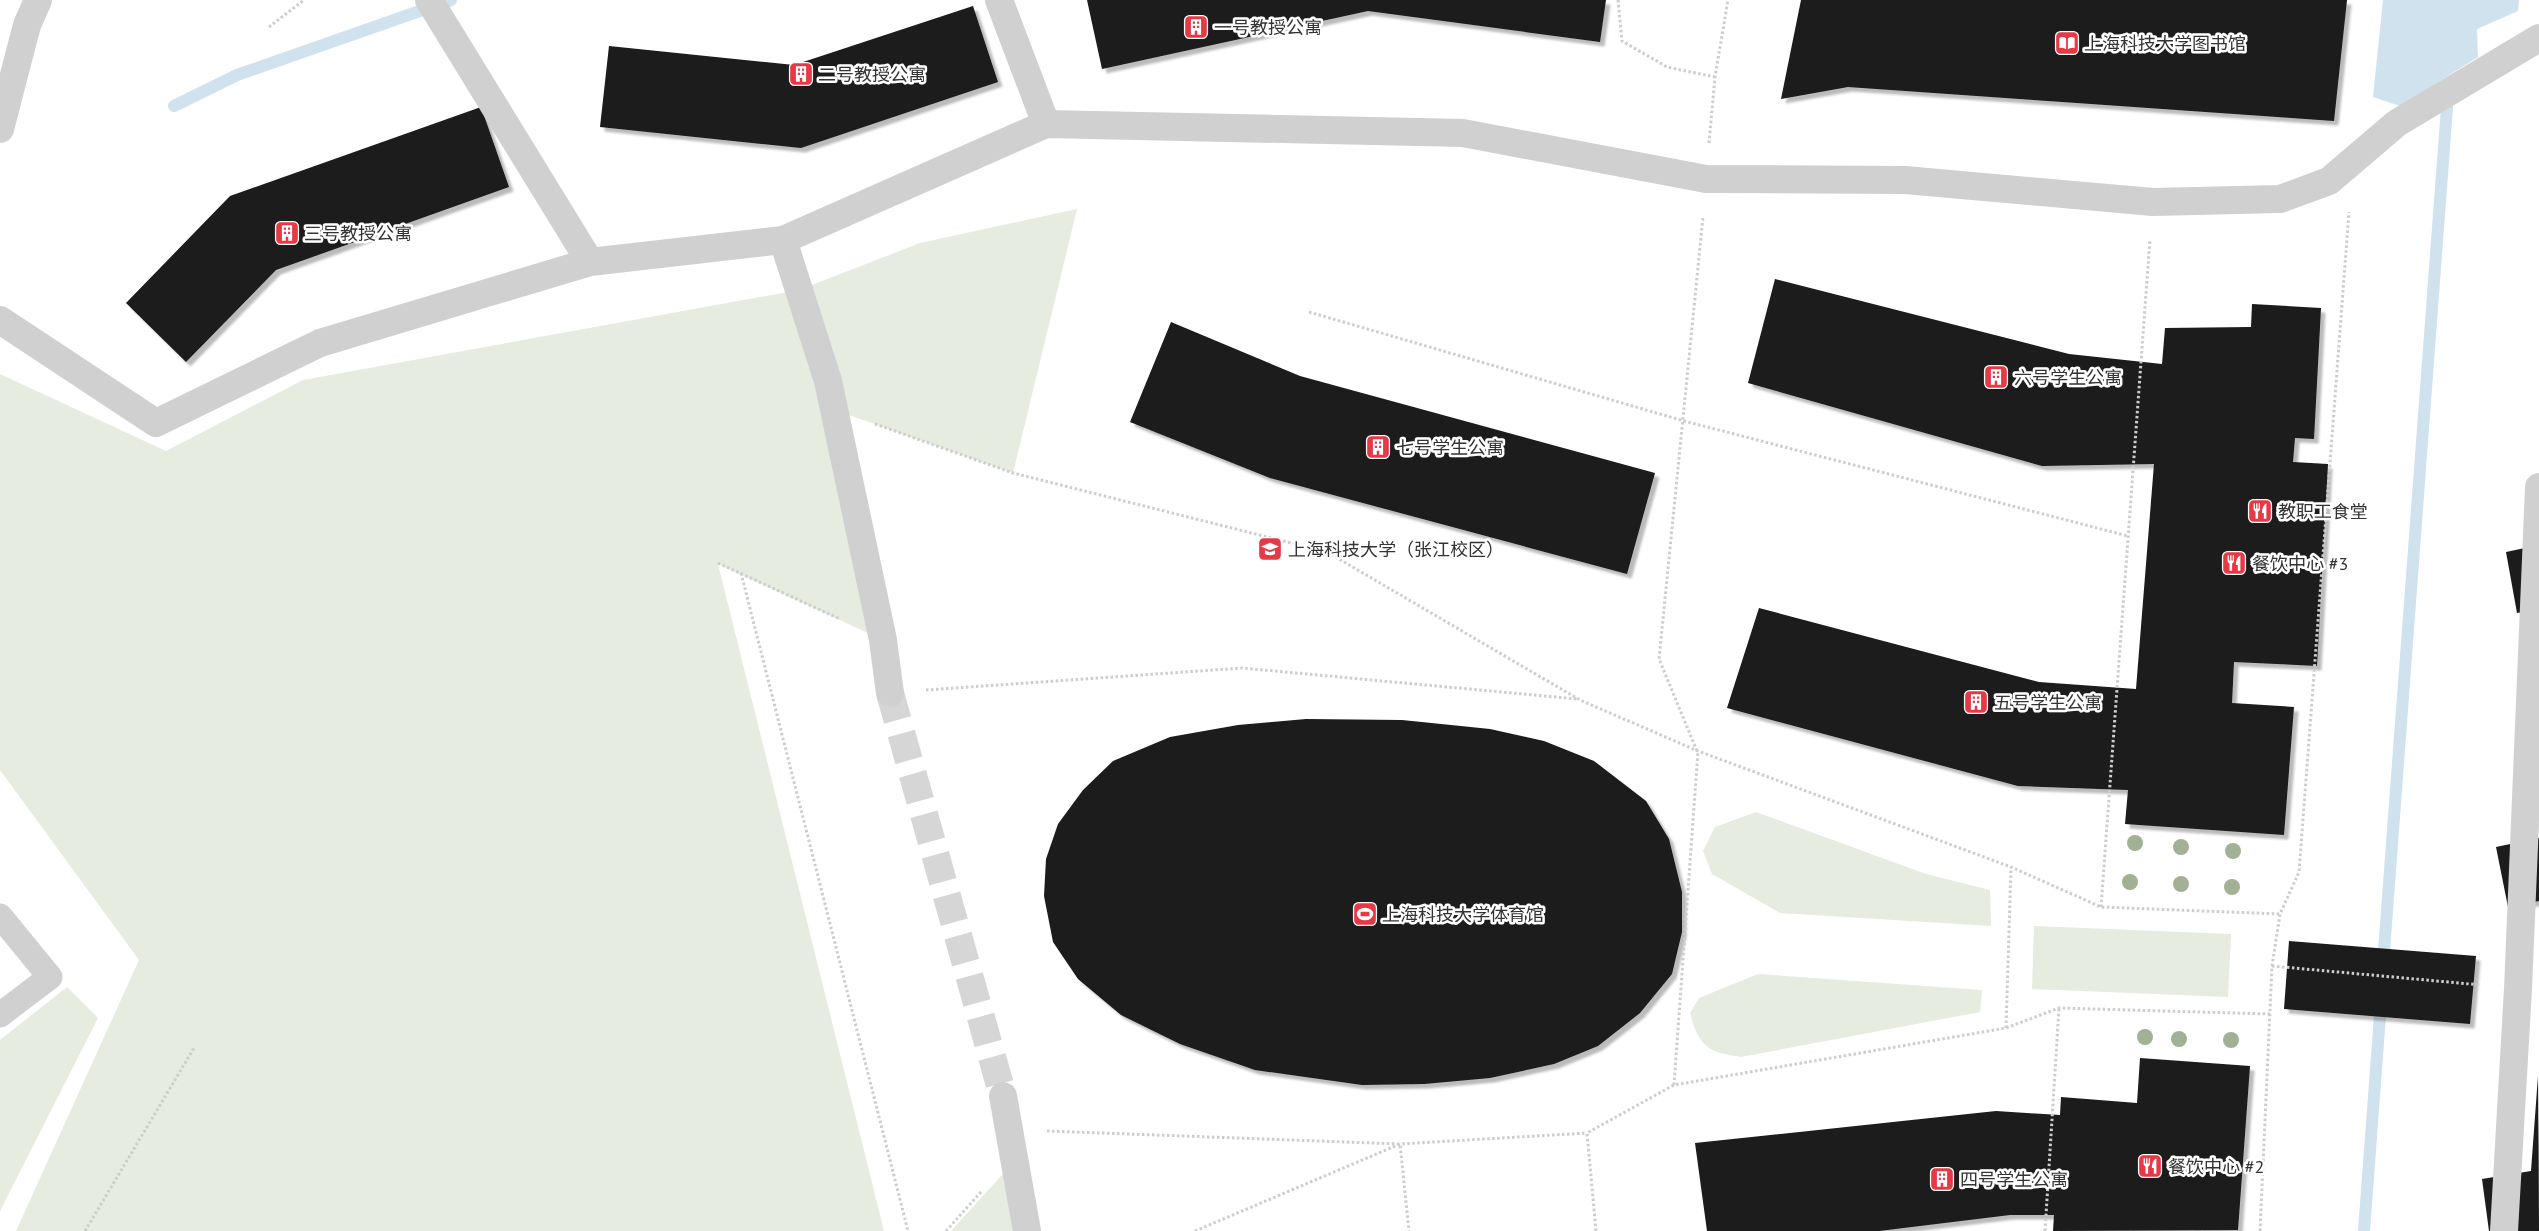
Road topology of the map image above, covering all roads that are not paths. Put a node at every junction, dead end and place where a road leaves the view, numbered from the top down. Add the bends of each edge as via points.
1 (38, 0) edge
2 (429, 0) edge
3 (999, 0) edge
4 (2539, 38) edge
5 (1046, 124) junction
6 (0, 129) edge
7 (783, 240) junction
8 (590, 262) junction
9 (0, 320) edge
10 (2539, 487) edge
11 (890, 693) tunnel mouth
12 (0, 916) edge
13 (0, 1015) edge
14 (1003, 1096) tunnel mouth
15 (1027, 1231) edge
16 (2504, 1231) edge

1 - 6 street via 27,25
2 - 8 street
3 - 5 street
4 - 5 street via 2398,123 2329,181 2280,200 2153,202 1905,180 1706,179 1462,133
5 - 7 street
7 - 8 street
7 - 11 street via 828,380 883,640
8 - 9 street via 320,343 156,423
10 - 16 street via 2518,989
12 - 13 lane via 50,977
14 - 15 street

